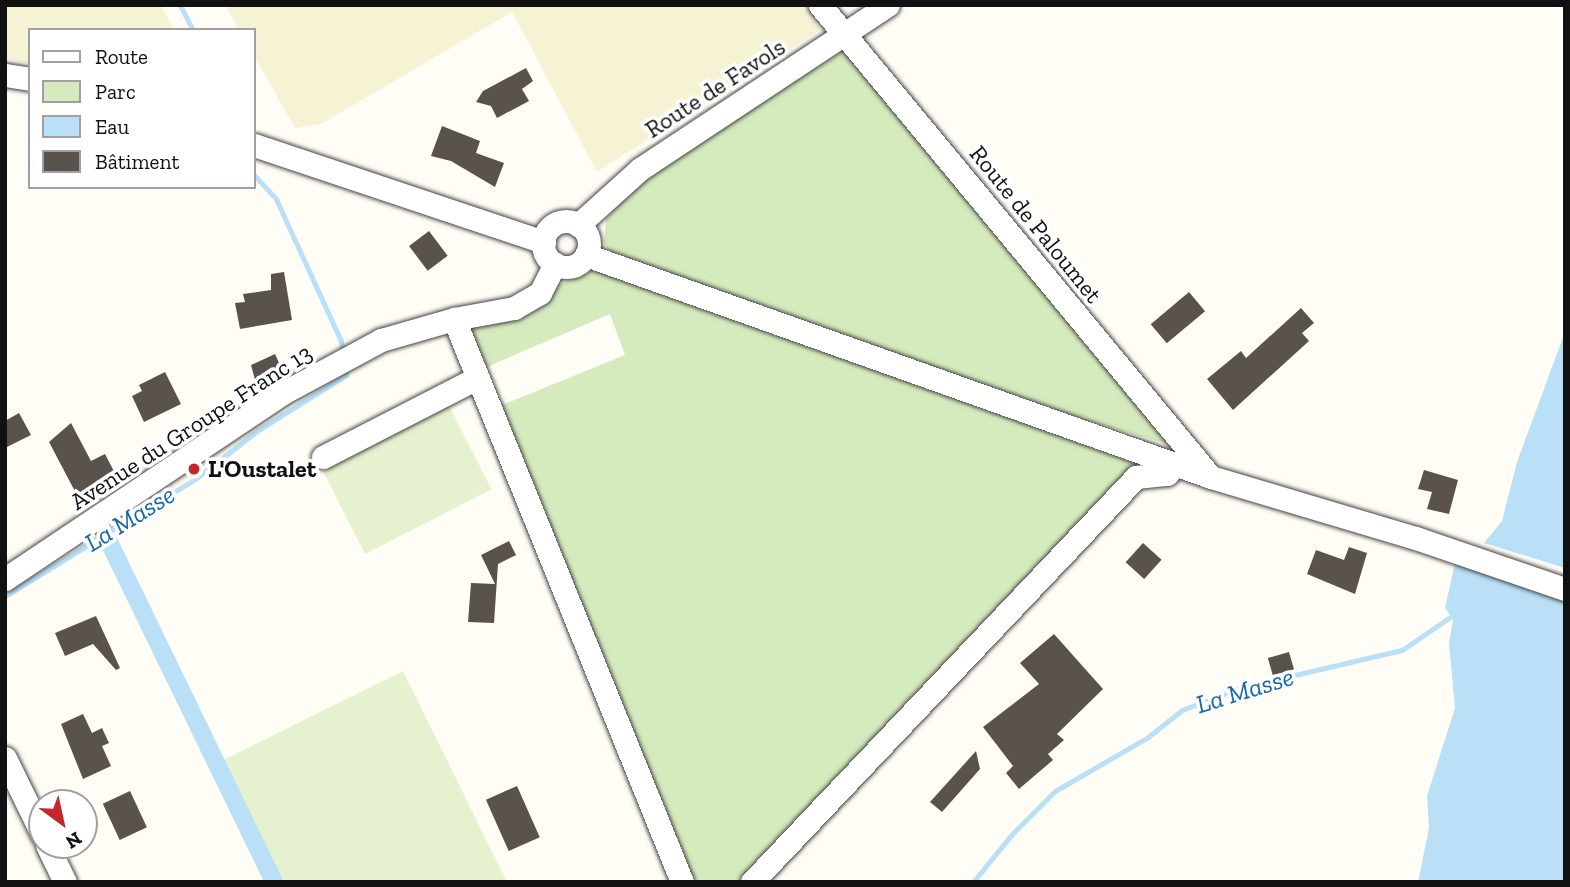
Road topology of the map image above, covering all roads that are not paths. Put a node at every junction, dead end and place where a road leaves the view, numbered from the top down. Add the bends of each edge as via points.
1 (820, 5) edge
2 (888, 5) edge
3 (846, 34) junction
4 (5, 75) edge
5 (28, 79) edge
6 (256, 146) edge
7 (578, 225) junction
8 (544, 242) junction
9 (586, 255) junction
10 (555, 264) junction
11 (454, 319) junction
12 (477, 378) junction
13 (323, 457) dead end
14 (1176, 464) junction
15 (1210, 477) junction
16 (5, 579) edge
17 (1565, 589) edge
18 (5, 758) edge
19 (28, 805) edge
20 (54, 859) edge
21 (65, 882) edge
22 (682, 882) edge
23 (752, 882) edge

1 - 3 street, Route de Paloumet
2 - 3 street, Route de Favols
3 - 7 street, Route de Favols via 640,169
3 - 15 street, Route de Paloumet
4 - 5 street
6 - 8 street
7 - 8 street via 556,224
7 - 9 street via 589,242
8 - 10 street via 546,255
9 - 10 street via 569,267
9 - 14 street
10 - 11 street, Avenue du Groupe Franc 13 via 540,293 522,303
11 - 12 street
11 - 16 street, Avenue du Groupe Franc 13 via 381,340 281,394
12 - 13 street
12 - 22 street
14 - 15 street
14 - 23 street via 1167,474 1136,477
15 - 17 street via 1416,538
18 - 19 street
20 - 21 street

